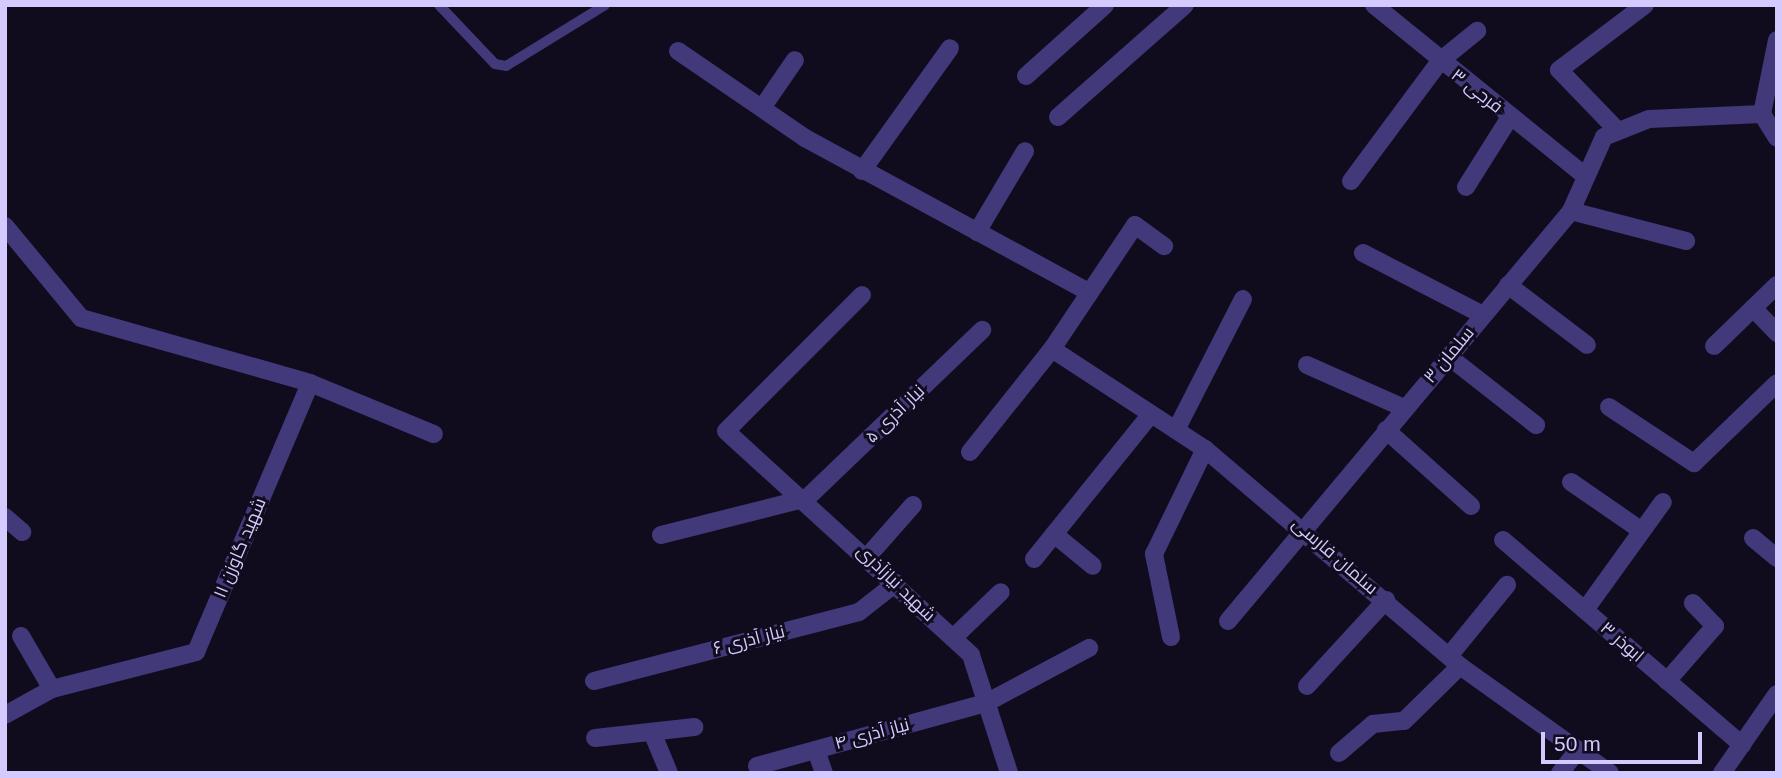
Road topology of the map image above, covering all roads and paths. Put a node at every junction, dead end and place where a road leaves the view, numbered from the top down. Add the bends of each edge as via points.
1 (439, 5) edge
2 (605, 5) edge
3 (1105, 5) edge
4 (1185, 5) edge
5 (1374, 5) edge
6 (1645, 5) edge
7 (1478, 31) dead end
8 (1777, 40) edge
9 (950, 48) dead end
10 (678, 51) dead end
11 (796, 60) dead end
12 (1440, 61) junction
13 (1026, 76) dead end
14 (762, 108) junction
15 (1762, 114) junction
16 (1058, 117) dead end
17 (1510, 117) junction
18 (1618, 131) junction
19 (1777, 138) edge
20 (1024, 151) dead end
21 (862, 171) junction
22 (1583, 174) junction
23 (1350, 181) dead end
24 (1466, 187) dead end
25 (1571, 211) junction
26 (7, 232) edge
27 (977, 232) junction
28 (1686, 241) dead end
29 (1164, 246) dead end
30 (1363, 253) dead end
31 (1508, 285) junction
32 (1777, 285) edge
33 (1090, 293) junction
34 (862, 295) dead end
35 (1243, 299) dead end
36 (1753, 308) junction
37 (1483, 315) junction
38 (982, 330) dead end
39 (1777, 333) edge
40 (1587, 345) dead end
41 (1714, 346) dead end
42 (1052, 349) junction
43 (1448, 356) junction
44 (1307, 365) dead end
45 (310, 383) junction
46 (1777, 383) edge
47 (1609, 407) dead end
48 (1404, 408) junction
49 (1152, 414) junction
50 (1536, 425) dead end
51 (1176, 430) junction
52 (1386, 430) junction
53 (435, 434) dead end
54 (1205, 449) junction
55 (970, 452) dead end
56 (1571, 482) dead end
57 (807, 498) junction
58 (1663, 502) dead end
59 (913, 505) dead end
60 (1471, 506) dead end
61 (5, 517) edge
62 (1303, 528) junction
63 (1642, 531) junction
64 (22, 532) dead end
65 (1054, 534) junction
66 (661, 535) dead end
67 (1753, 538) dead end
68 (1503, 540) dead end
69 (868, 556) junction
70 (1777, 558) edge
71 (1034, 559) dead end
72 (1093, 566) dead end
73 (896, 583) junction
74 (1507, 585) dead end
75 (1002, 592) dead end
76 (1385, 600) junction
77 (1693, 603) dead end
78 (1585, 610) junction
79 (1228, 621) dead end
80 (21, 636) dead end
81 (1171, 637) dead end
82 (953, 638) junction
83 (1089, 648) dead end
84 (1454, 661) junction
85 (594, 681) dead end
86 (1667, 681) junction
87 (1307, 686) dead end
88 (52, 689) junction
89 (1777, 694) edge
90 (986, 703) junction
91 (5, 715) edge
92 (694, 727) dead end
93 (652, 732) junction
94 (595, 738) dead end
95 (1742, 745) junction
96 (816, 750) junction
97 (1577, 751) junction
98 (1339, 753) dead end
99 (757, 766) dead end
100 (669, 773) edge
101 (824, 773) edge
102 (1009, 773) edge
103 (1560, 773) edge
104 (1610, 773) edge
105 (1723, 773) edge

1 - 2 lane via 495,64 506,66
3 - 13 street
4 - 16 street
5 - 12 street, فرجی ۳
6 - 18 street via 1559,70
7 - 12 street
8 - 15 street
9 - 21 street
10 - 14 street
11 - 14 street
12 - 17 street, فرجی ۳
12 - 23 street
14 - 21 street
15 - 18 street via 1649,119
15 - 19 street
17 - 22 street, فرجی ۳
17 - 24 street
18 - 22 street, سلمان ۳ via 1604,136
20 - 27 street
21 - 27 street
22 - 25 street, سلمان ۳
25 - 28 street
25 - 31 street, سلمان ۳
26 - 45 street via 81,318
27 - 33 street
29 - 33 street via 1135,225
30 - 37 street
31 - 37 street, سلمان ۳
31 - 40 street
32 - 36 street
33 - 42 street
34 - 57 street, شهید نیازآذری via 726,431
35 - 51 street
36 - 39 street
36 - 41 street
37 - 43 street, سلمان ۳
38 - 57 street, نیاز آذری ۵
42 - 49 street, سلمان فارسی
42 - 55 street
43 - 48 street, سلمان ۳
43 - 50 street
44 - 48 street
45 - 53 street
45 - 88 street, شهید گاوزن ۱۱ via 196,652
46 - 47 street via 1694,463
48 - 52 street, سلمان ۳
49 - 51 street, سلمان فارسی
49 - 65 street
51 - 54 street, سلمان فارسی
52 - 60 street
52 - 62 street, سلمان ۳
54 - 62 street, سلمان فارسی
54 - 81 street via 1154,554
56 - 63 street
57 - 66 street
57 - 69 street, شهید نیازآذری
58 - 63 street
59 - 69 street
61 - 64 street
62 - 76 street, سلمان فارسی
62 - 79 street, سلمان ۳
63 - 78 street
65 - 71 street
65 - 72 street
67 - 70 street
68 - 78 street, ابوذر ۳
69 - 73 street, شهید نیازآذری
73 - 82 street, شهید نیازآذری
73 - 85 street, نیاز آذری ۶ via 859,612
74 - 84 street
75 - 82 street
76 - 84 street, سلمان فارسی
76 - 87 street
77 - 86 street via 1715,626
78 - 86 street, ابوذر ۳
80 - 88 street
82 - 90 street, شهید نیازآذری via 971,655
83 - 90 street, نیاز آذری ۴
84 - 97 street, سلمان فارسی
84 - 98 street via 1404,721 1373,724
86 - 95 street, ابوذر ۳
88 - 91 street, شهید گاوزن ۱۱
89 - 95 street
90 - 96 street, نیاز آذری ۴
90 - 102 street, شهید نیازآذری
92 - 93 street
93 - 94 street
93 - 100 street
95 - 105 street
96 - 99 street, نیاز آذری ۴
96 - 101 street
97 - 103 street
97 - 104 street, سلمان فارسی

